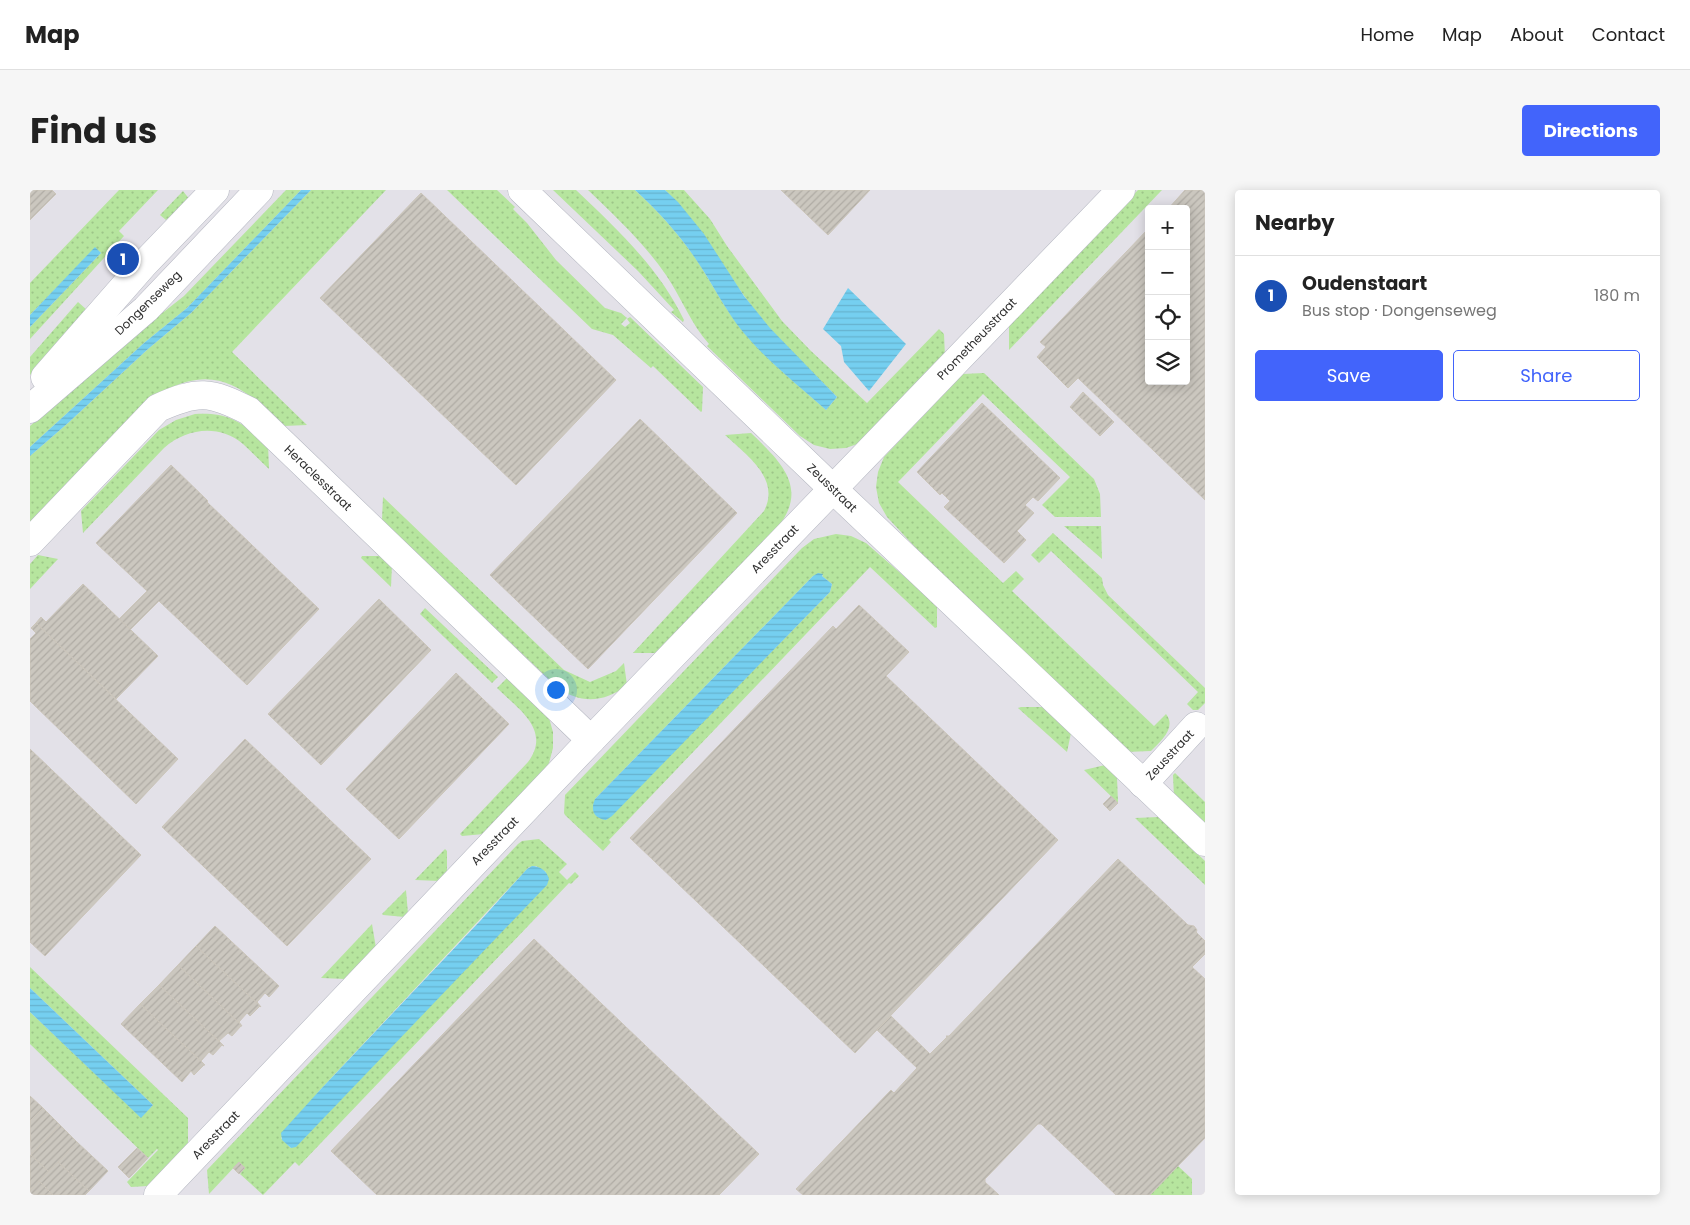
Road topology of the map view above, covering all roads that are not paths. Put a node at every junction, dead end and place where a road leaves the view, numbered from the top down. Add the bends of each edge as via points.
1 (216, 190) edge
2 (259, 190) edge
3 (522, 190) edge
4 (1121, 190) edge
5 (30, 394) edge
6 (30, 409) edge
7 (832, 489) junction
8 (30, 542) edge
9 (1196, 726) dead end
10 (591, 740) junction
11 (1143, 784) junction
12 (1205, 842) edge
13 (158, 1195) edge

1 - 5 street, Dongenseweg via 144,264
2 - 6 street, Dongenseweg via 146,309
3 - 7 street, Zeusstraat
4 - 7 street, Prometheusstraat
7 - 10 street, Aresstraat
7 - 11 street, Zeusstraat
8 - 10 street, Heraclesstraat via 158,408 180,398 204,394 225,399 249,411
9 - 11 street, Zeusstraat
10 - 13 street, Aresstraat
11 - 12 street, Zeusstraat

